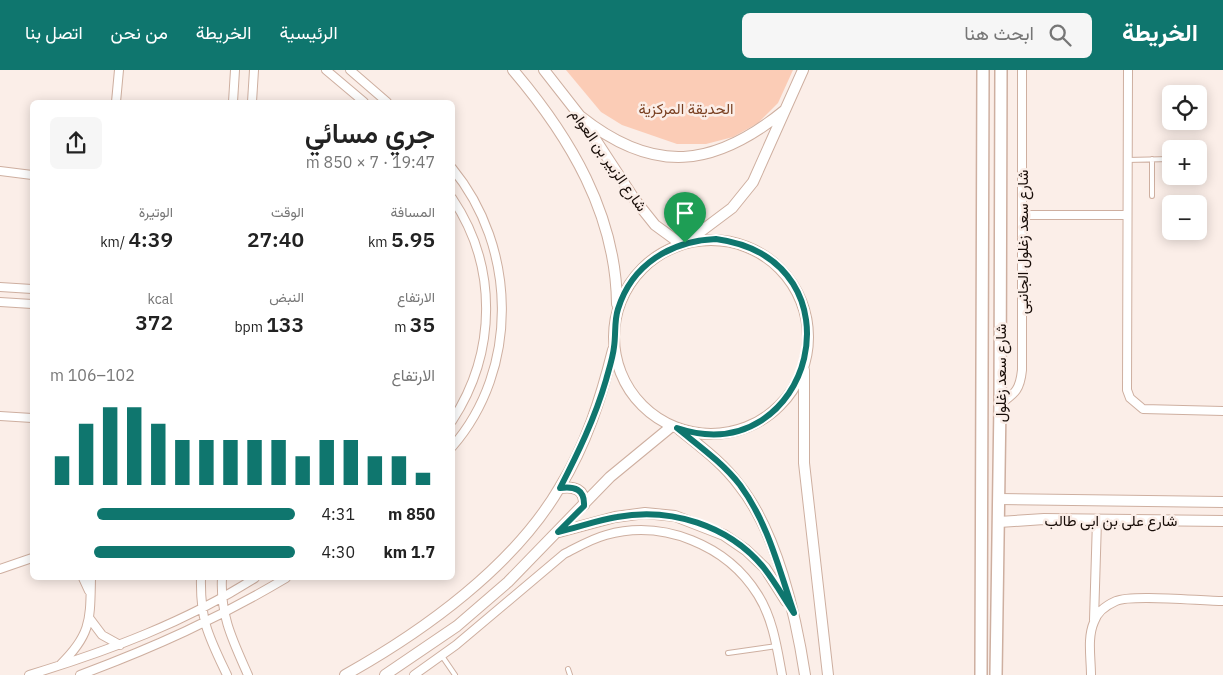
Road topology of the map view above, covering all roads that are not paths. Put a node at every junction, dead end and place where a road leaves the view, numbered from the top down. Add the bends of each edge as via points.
1 (113, 70) edge
2 (235, 70) edge
3 (254, 70) edge
4 (326, 70) edge
5 (350, 70) edge
6 (513, 70) edge
7 (544, 70) edge
8 (803, 70) edge
9 (983, 70) edge
10 (1001, 70) edge
11 (1022, 70) edge
12 (1128, 70) edge
13 (118, 74) edge
14 (116, 100) edge
15 (232, 100) edge
16 (252, 100) edge
17 (362, 100) edge
18 (385, 100) edge
19 (785, 110) junction
20 (580, 116) junction
21 (1162, 159) edge
22 (1127, 160) junction
23 (1152, 160) junction
24 (0, 171) edge
25 (455, 172) edge
26 (30, 175) edge
27 (1152, 196) dead end
28 (455, 203) edge
29 (1127, 214) junction
30 (1022, 215) junction
31 (487, 226) junction
32 (472, 232) junction
33 (683, 243) junction
34 (984, 243) junction
35 (1001, 243) junction
36 (0, 286) edge
37 (30, 289) edge
38 (0, 302) edge
39 (30, 304) edge
40 (617, 310) junction
41 (614, 347) junction
42 (804, 364) junction
43 (1000, 404) junction
44 (1223, 411) edge
45 (0, 416) edge
46 (455, 416) edge
47 (30, 418) edge
48 (675, 427) junction
49 (455, 444) edge
50 (560, 488) junction
51 (999, 499) junction
52 (1045, 500) junction
53 (1223, 502) edge
54 (584, 506) junction
55 (1044, 519) junction
56 (1098, 520) junction
57 (1223, 521) edge
58 (999, 522) junction
59 (558, 532) junction
60 (30, 559) edge
61 (0, 569) edge
62 (83, 580) edge
63 (91, 580) edge
64 (201, 580) edge
65 (222, 580) edge
66 (252, 580) edge
67 (283, 580) edge
68 (91, 596) junction
69 (221, 598) junction
70 (1223, 601) edge
71 (201, 608) junction
72 (794, 613) junction
73 (224, 614) junction
74 (90, 618) junction
75 (1094, 620) junction
76 (204, 624) junction
77 (120, 645) junction
78 (777, 646) junction
79 (728, 653) dead end
80 (442, 656) junction
81 (59, 666) junction
82 (568, 669) dead end
83 (29, 675) edge
84 (80, 675) edge
85 (227, 675) edge
86 (248, 675) edge
87 (345, 675) edge
88 (385, 675) edge
89 (414, 675) edge
90 (456, 675) edge
91 (570, 675) edge
92 (782, 675) edge
93 (805, 675) edge
94 (828, 675) edge
95 (981, 675) edge
96 (996, 675) edge
97 (1091, 675) edge

1 - 13 street
2 - 15 street
3 - 16 street
4 - 17 street
5 - 18 street
6 - 40 street, شارع الزبير بن العوام via 559,130 594,193 612,255
7 - 20 street, شارع الزبير بن العوام
8 - 19 street
9 - 34 main road, شارع سعد زغلول
10 - 35 main road, شارع سعد زغلول
11 - 30 street, شارع سعد زغلول الجانبى
12 - 22 street
13 - 14 street
19 - 20 street via 750,137 731,146 708,155 685,157 662,155 626,145 598,131
19 - 33 street via 761,167 744,195 732,208
20 - 33 street, شارع الزبير بن العوام via 655,225
21 - 23 lane
22 - 23 lane
22 - 29 street
23 - 27 lane
24 - 26 street
25 - 31 street via 476,202
28 - 32 street
29 - 30 street
29 - 44 street via 1126,382 1130,398 1143,409
30 - 43 street, شارع سعد زغلول الجانبى via 1020,382 1015,394
31 - 32 street
31 - 49 street via 502,288 498,352 490,383 477,412
32 - 46 street via 482,263 487,321 475,379
33 - 40 street via 666,250 641,269 631,281
33 - 42 street via 716,239 733,242 757,251 778,266 794,287 804,311 807,346
34 - 35 main road
34 - 95 main road, شارع سعد زغلول
35 - 43 main road, شارع سعد زغلول
36 - 37 street
38 - 39 street
40 - 41 street
41 - 48 street via 628,388 641,405 658,419
41 - 50 street via 582,447
42 - 48 street via 786,398 758,422 722,434 703,434
42 - 94 street via 804,463
43 - 51 main road, شارع سعد زغلول
45 - 47 street
48 - 54 street via 630,459
48 - 72 street via 722,465 754,506 766,530
50 - 54 street via 578,490
50 - 87 street via 535,522 490,572 408,635
51 - 52 street, شارع على بن ابى طالب
51 - 58 main road, شارع سعد زغلول
52 - 53 street, شارع على بن ابى طالب
52 - 55 street
54 - 59 street
55 - 56 street, شارع على بن ابى طالب
55 - 58 street, شارع على بن ابى طالب
56 - 57 street, شارع على بن ابى طالب
56 - 75 street
58 - 96 main road, شارع سعد زغلول
59 - 72 street via 615,517 675,516 724,534 746,550 764,568
59 - 88 street via 483,604 430,646
60 - 61 street
62 - 68 street
63 - 68 street
64 - 71 street
65 - 69 street
66 - 69 street
67 - 73 street
68 - 74 street
69 - 71 street
69 - 73 street
70 - 75 street via 1117,600 1103,608
71 - 76 street
71 - 77 street
72 - 93 street
73 - 76 street
73 - 86 street
74 - 77 street via 102,635
74 - 81 street via 78,644
75 - 97 street via 1090,635
76 - 84 street via 133,656
76 - 85 street
77 - 81 street
78 - 79 lane
78 - 80 street via 770,620 758,596 742,574 723,557 675,535 629,531 599,538 564,554
78 - 92 street
80 - 89 street
80 - 90 lane
81 - 83 street
82 - 91 lane

